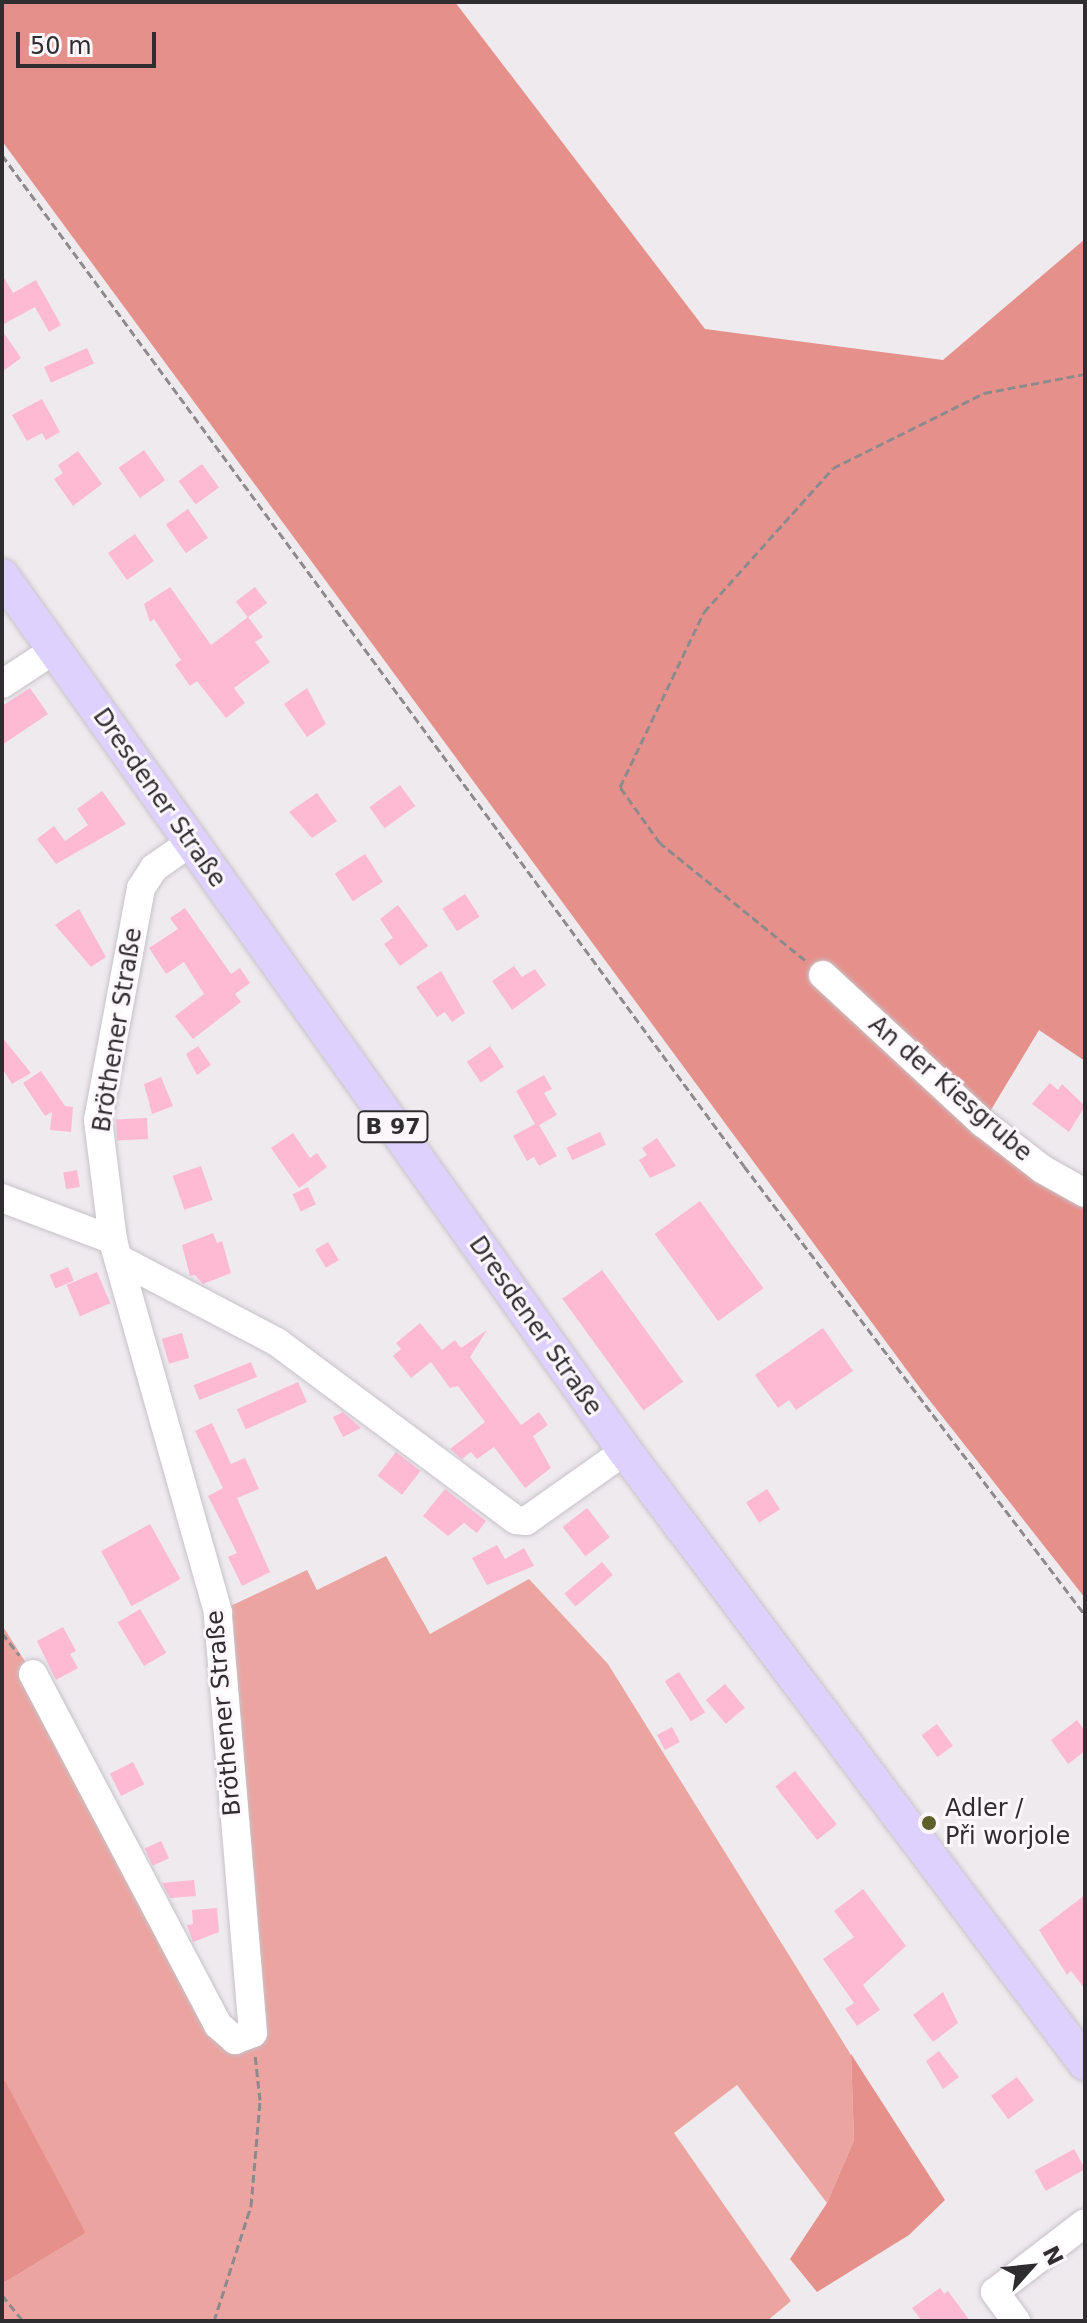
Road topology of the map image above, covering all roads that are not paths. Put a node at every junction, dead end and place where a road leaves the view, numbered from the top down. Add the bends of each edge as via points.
1 (7, 593) edge
2 (54, 650) junction
3 (2, 684) edge
4 (191, 842) junction
5 (823, 975) road end
6 (1085, 1193) edge
7 (2, 1198) edge
8 (117, 1250) junction
9 (625, 1451) junction
10 (33, 1674) road end
11 (1083, 2055) edge
12 (1085, 2223) edge
13 (1016, 2321) edge

1 - 2 main road, Dresdener Straße / B 97
2 - 3 street
2 - 4 main road, Dresdener Straße / B 97
4 - 8 street, Bröthener Straße via 154,868 141,888 98,1120
4 - 9 main road, Dresdener Straße / B 97
5 - 6 street, An der Kiesgrube via 983,1123 1042,1169
7 - 8 street
8 - 9 street via 277,1342 516,1520 526,1521
8 - 10 street, Bröthener Straße via 218,1612 253,2033 235,2040 218,2025
9 - 11 main road, Dresdener Straße / B 97
12 - 13 street via 995,2292

